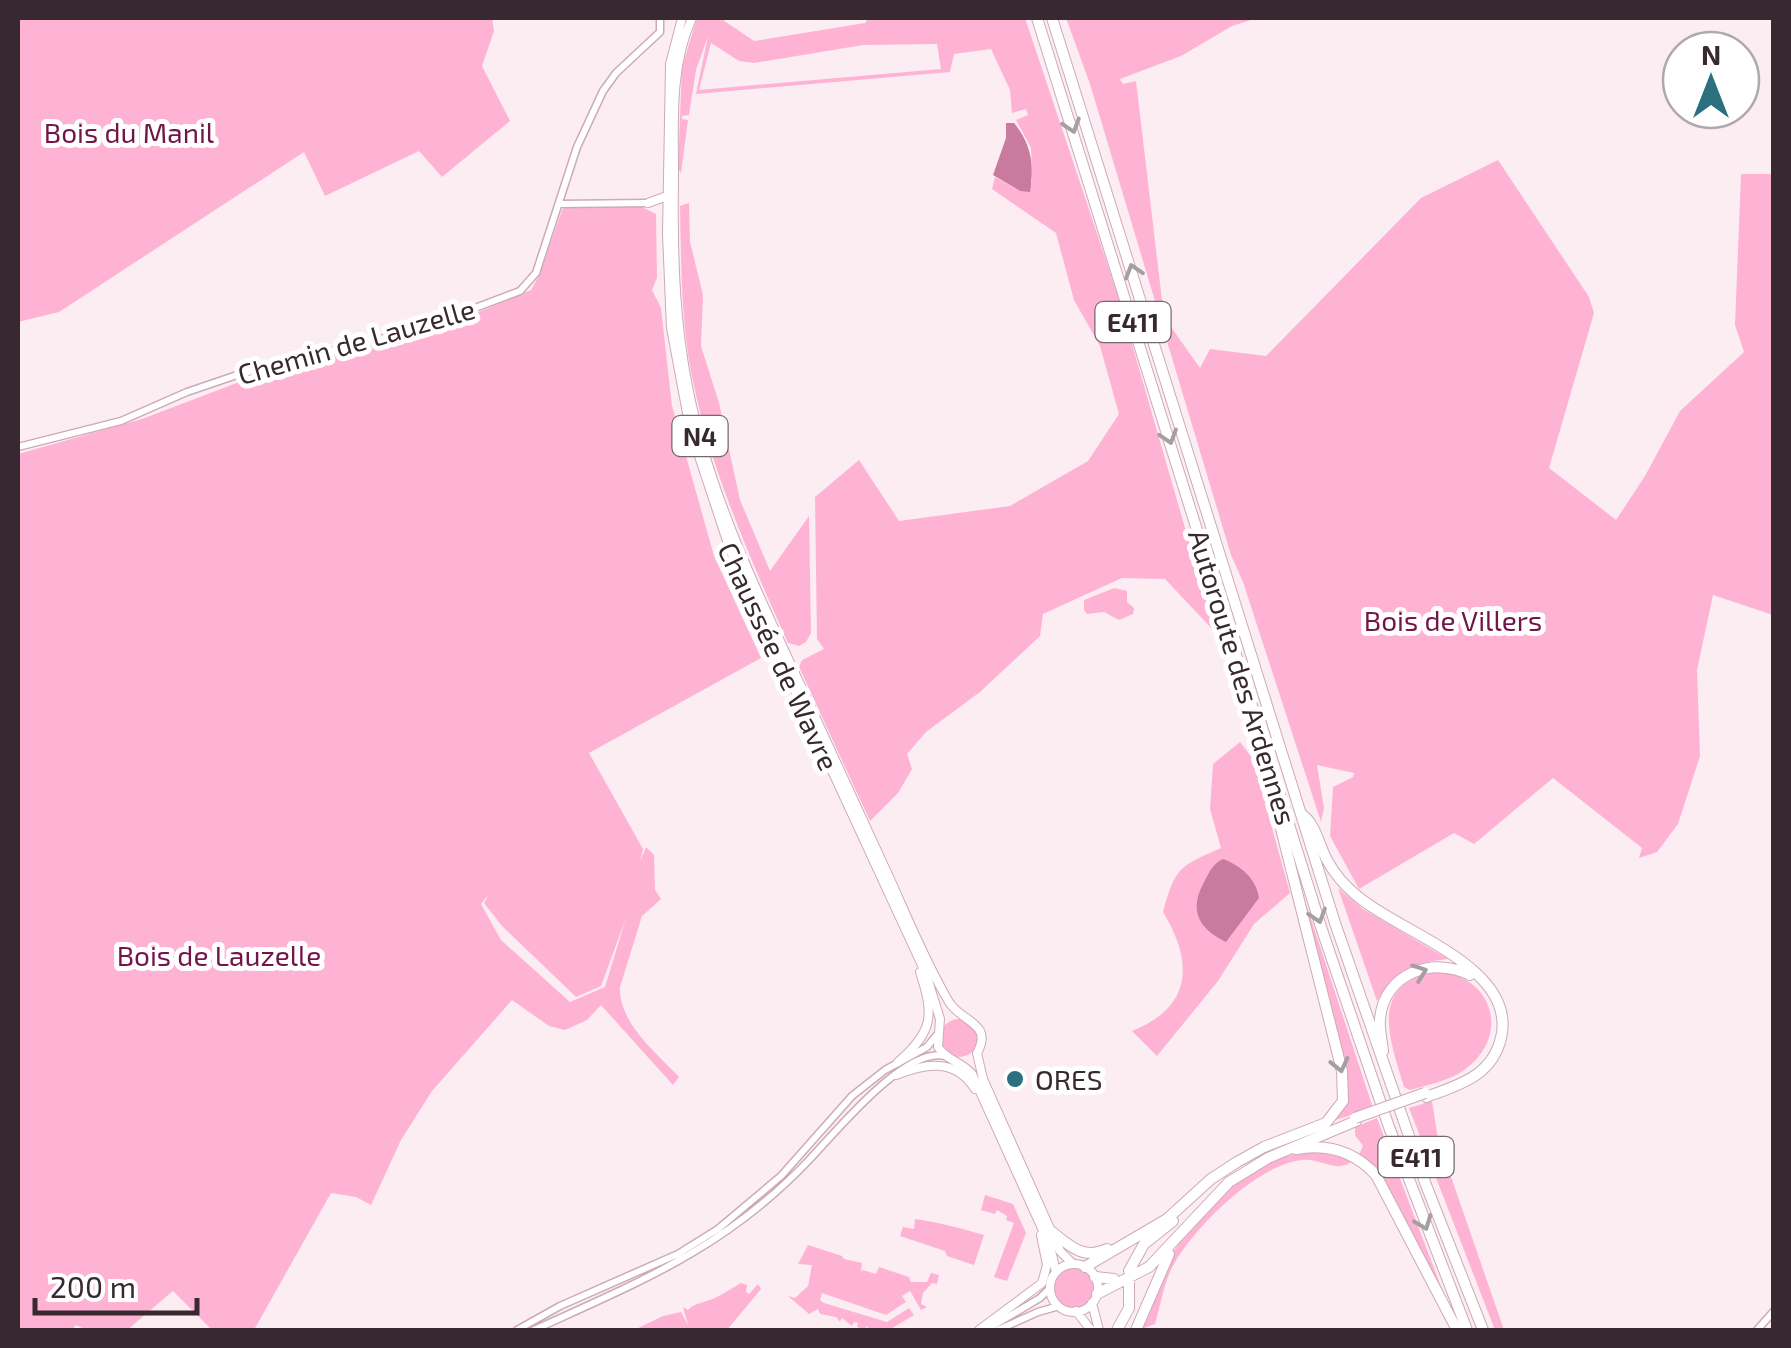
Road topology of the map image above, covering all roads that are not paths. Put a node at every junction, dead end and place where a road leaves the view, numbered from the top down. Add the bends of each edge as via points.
1 (660, 18) edge
2 (682, 18) edge
3 (692, 18) edge
4 (1037, 18) edge
5 (1052, 18) edge
6 (666, 196) junction
7 (648, 203) junction
8 (560, 204) junction
9 (666, 210) junction
10 (18, 447) edge
11 (1278, 790) junction
12 (1300, 814) junction
13 (910, 939) junction
14 (962, 1016) junction
15 (940, 1025) junction
16 (936, 1036) junction
17 (977, 1053) junction
18 (1379, 1055) junction
19 (945, 1056) junction
20 (958, 1061) junction
21 (898, 1062) junction
22 (896, 1075) junction
23 (1426, 1095) junction
24 (980, 1097) junction
25 (1355, 1120) junction
26 (1254, 1166) junction
27 (1240, 1167) junction
28 (1211, 1180) junction
29 (772, 1185) junction
30 (770, 1198) junction
31 (1172, 1221) junction
32 (1192, 1221) junction
33 (1048, 1230) junction
34 (1118, 1246) junction
35 (1079, 1265) junction
36 (1056, 1272) junction
37 (1095, 1277) junction
38 (1050, 1288) junction
39 (1094, 1298) junction
40 (1059, 1306) junction
41 (1076, 1312) junction
42 (1774, 1312) edge
43 (1145, 1314) junction
44 (517, 1330) edge
45 (534, 1330) edge
46 (983, 1330) edge
47 (998, 1330) edge
48 (1091, 1330) edge
49 (1099, 1330) edge
50 (1117, 1330) edge
51 (1128, 1330) edge
52 (1136, 1330) edge
53 (1456, 1330) edge
54 (1468, 1330) edge
55 (1483, 1330) edge
56 (1757, 1330) edge

1 - 8 main road, Chemin de Lauzelle via 660,32 603,91
2 - 6 main road, N4 via 670,64
3 - 14 main road, Chaussée de Wavre / N4 via 679,59 674,272 698,428 720,502 791,665 948,1000
4 -> 11 highway, Autoroute des Ardennes / E411
12 -> 5 highway, Autoroute des Ardennes / E411
6 - 7 main road
6 - 9 main road, N4
7 - 8 main road
7 - 9 main road
8 - 10 main road, Chemin de Lauzelle via 536,272 520,292 417,330 240,374 111,424
9 - 13 main road, Chaussée de Wavre / N4 via 679,378 715,513
11 -> 28 highway via 1272,794 1342,1071 1343,1101 1326,1123 1264,1147
11 -> 54 highway, Autoroute des Ardennes / E411 via 1388,1127
12 - 18 highway, Autoroute des Ardennes / E411
12 - 23 highway via 1309,818 1327,862 1352,892 1475,971 1498,1000 1503,1029 1492,1060 1468,1082
13 - 15 main road, Chaussée de Wavre / N4
13 - 21 main road via 930,1016 921,1041
14 - 15 main road
14 - 17 main road, Chaussée de Wavre / N4 via 982,1032
15 - 16 main road
16 - 19 main road
16 - 21 main road
17 - 20 main road
17 - 33 main road, Chaussée de Wavre / N4
18 -> 23 highway via 1382,1006 1401,979 1442,966 1478,980 1496,1014 1494,1044 1471,1074
18 - 55 highway, Autoroute des Ardennes / E411
19 - 20 main road
19 - 22 main road via 930,1056
20 - 24 main road, N4 via 972,1074
21 - 29 main road via 852,1096
22 - 24 main road via 945,1066
22 - 30 main road via 850,1112
23 - 25 highway, bridge
24 - 33 main road, N4
25 - 26 highway
25 - 27 highway
26 - 32 highway
26 - 53 highway via 1312,1146 1342,1151 1367,1165
27 - 31 highway
27 - 37 highway via 1212,1188 1153,1258 1126,1276
28 - 31 highway
28 - 34 highway via 1167,1219
29 - 30 main road
29 - 44 main road via 678,1254
30 - 45 main road via 684,1260
31 - 50 highway via 1144,1244 1129,1277 1130,1308
32 - 39 highway via 1139,1275
32 - 43 highway via 1164,1262
33 - 34 highway via 1088,1254
33 - 35 main road, N4 via 1064,1256
33 - 36 main road, N4
33 - 46 main road via 1042,1282
34 - 35 highway via 1096,1263
35 - 36 main road
35 - 37 main road, N4
36 - 38 main road
37 - 39 main road
38 - 40 main road
38 - 46 main road
39 - 41 main road
39 - 49 main road
40 - 41 main road
40 - 47 main road
41 - 48 main road
42 - 56 main road
43 - 51 highway
43 - 52 highway

